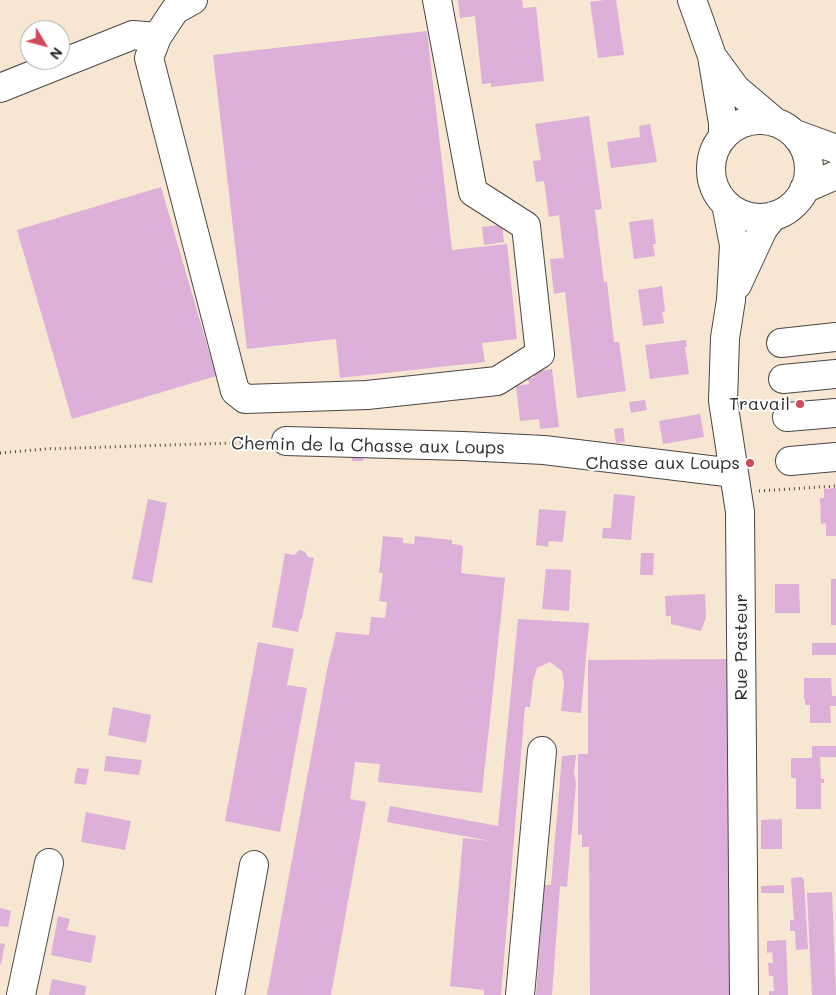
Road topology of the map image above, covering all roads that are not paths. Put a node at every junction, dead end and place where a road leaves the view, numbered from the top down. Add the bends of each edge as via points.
1 (193, 0) edge
2 (437, 0) edge
3 (692, 0) edge
4 (157, 37) junction
5 (712, 56) junction
6 (0, 88) edge
7 (785, 128) junction
8 (723, 136) junction
9 (836, 149) edge
10 (836, 176) edge
11 (804, 190) junction
12 (726, 204) junction
13 (773, 216) junction
14 (731, 300) junction
15 (836, 337) edge
16 (781, 343) dead end
17 (836, 374) edge
18 (783, 379) dead end
19 (836, 413) edge
20 (787, 417) dead end
21 (286, 441) road end
22 (836, 457) edge
23 (790, 461) dead end
24 (736, 483) junction
25 (542, 752) dead end
26 (49, 863) dead end
27 (254, 865) dead end
28 (21, 995) edge
29 (230, 995) edge
30 (520, 995) edge
31 (744, 995) edge

1 - 4 street via 175,10
2 - 4 street via 473,192 526,226 540,354 497,381 358,396 245,399 235,391 149,58
3 - 5 street
4 - 6 street via 133,35
5 - 7 street via 736,88
5 - 8 street
7 - 8 street via 761,120 747,121
7 - 9 street
7 - 11 street via 804,146 808,175
8 - 12 street via 711,163 717,192
10 - 11 street
11 - 13 street via 786,210
12 - 13 street via 740,214 756,218
12 - 14 street, Rue Pasteur via 734,245
13 - 14 street, Rue Pasteur via 763,229
14 - 24 street, Rue Pasteur via 723,401
15 - 16 street
17 - 18 street
19 - 20 street
21 - 24 street, Chemin de la Chasse aux Loups via 544,450
22 - 23 street
24 - 31 street, Rue Pasteur via 740,512
25 - 30 street
26 - 28 street
27 - 29 street

